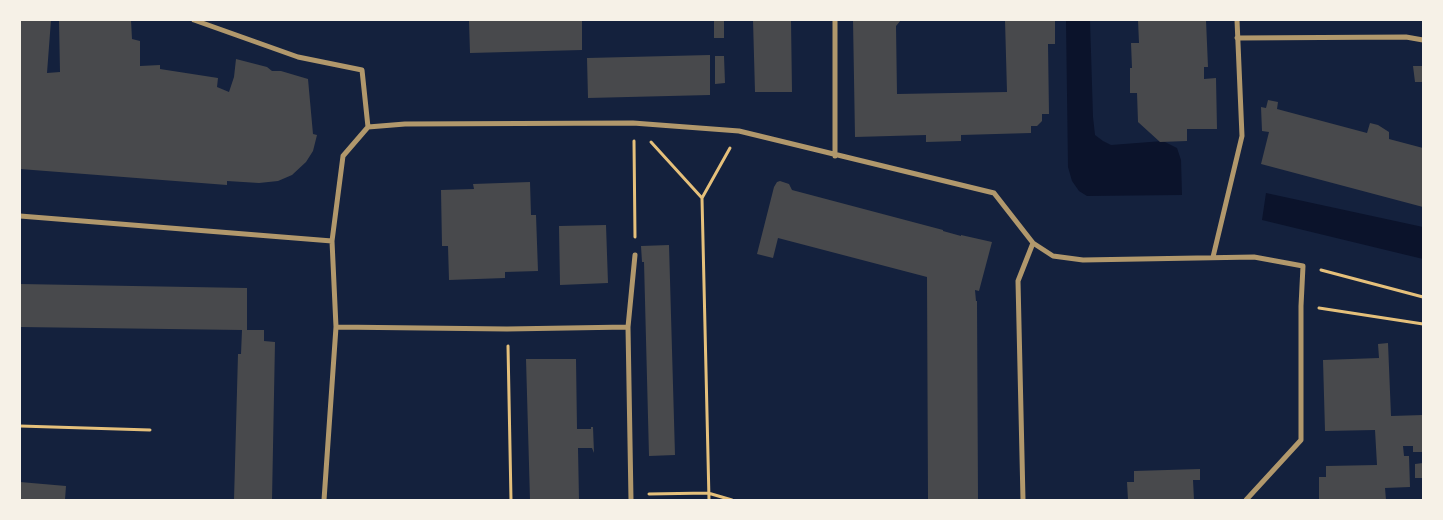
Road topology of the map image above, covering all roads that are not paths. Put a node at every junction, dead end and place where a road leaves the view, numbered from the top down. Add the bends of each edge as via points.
1 (194, 20) edge
2 (836, 20) edge
3 (1237, 20) edge
4 (1237, 38) junction
5 (1423, 40) edge
6 (368, 127) junction
7 (835, 156) junction
8 (20, 216) edge
9 (332, 241) junction
10 (1033, 243) junction
11 (635, 255) road end
12 (1213, 257) junction
13 (336, 327) junction
14 (628, 327) junction
15 (631, 497) edge
16 (324, 500) edge
17 (1023, 500) edge
18 (1246, 500) edge

1 - 6 street via 298,57 362,70
2 - 7 street
3 - 4 street
4 - 5 street via 1406,37
4 - 12 street via 1242,136
6 - 7 street via 633,123 739,131
6 - 9 street via 343,156
7 - 10 street via 994,194
8 - 9 street
9 - 13 street
10 - 12 street via 1053,256 1083,260
10 - 17 street via 1018,281
11 - 14 street
12 - 18 street via 1254,257 1304,266 1301,440
13 - 14 street
13 - 16 street
14 - 15 street

